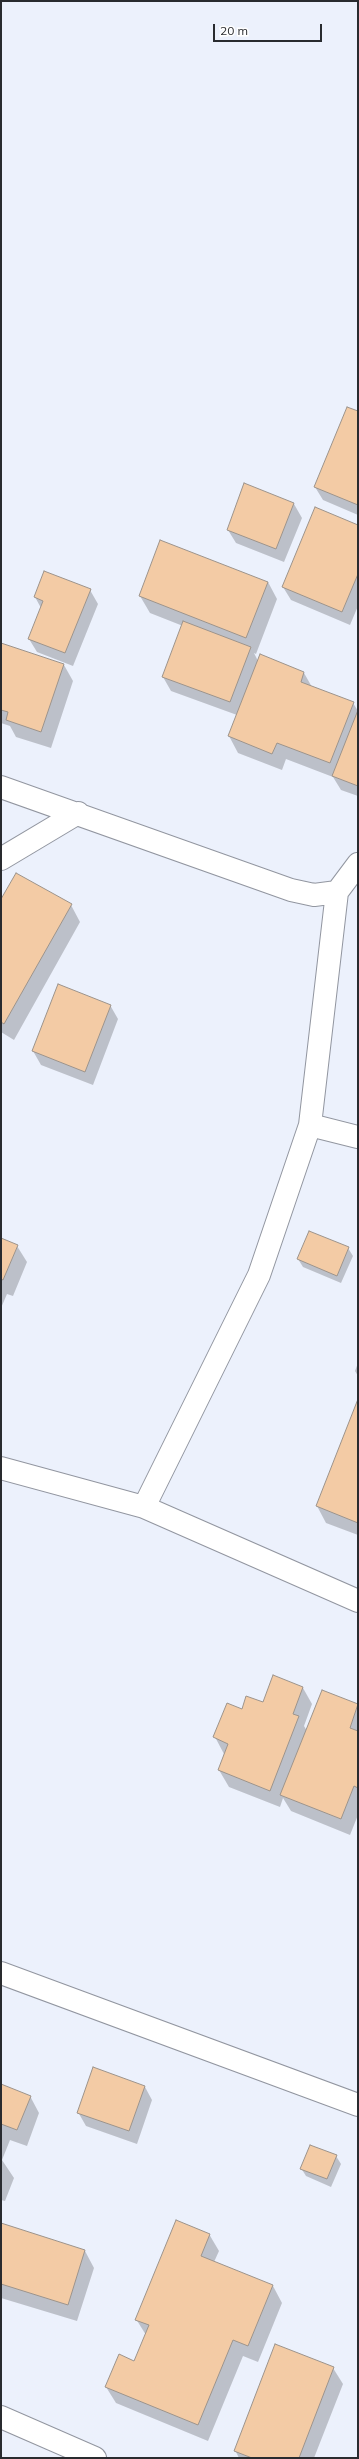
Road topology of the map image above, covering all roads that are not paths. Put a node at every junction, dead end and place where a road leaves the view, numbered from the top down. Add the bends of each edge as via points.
1 (1, 787) edge
2 (78, 813) junction
3 (1, 859) edge
4 (358, 864) edge
5 (337, 892) junction
6 (310, 1125) junction
7 (358, 1137) edge
8 (1, 1468) edge
9 (144, 1507) junction
10 (358, 1602) edge
11 (1, 1972) edge
12 (358, 2105) edge
13 (1, 2417) edge
14 (95, 2458) edge

1 - 2 street
2 - 3 street
2 - 5 street via 290,890 314,895
4 - 5 street
5 - 6 street
6 - 7 street
6 - 9 street via 259,1275
8 - 9 street
9 - 10 street
11 - 12 street
13 - 14 street

